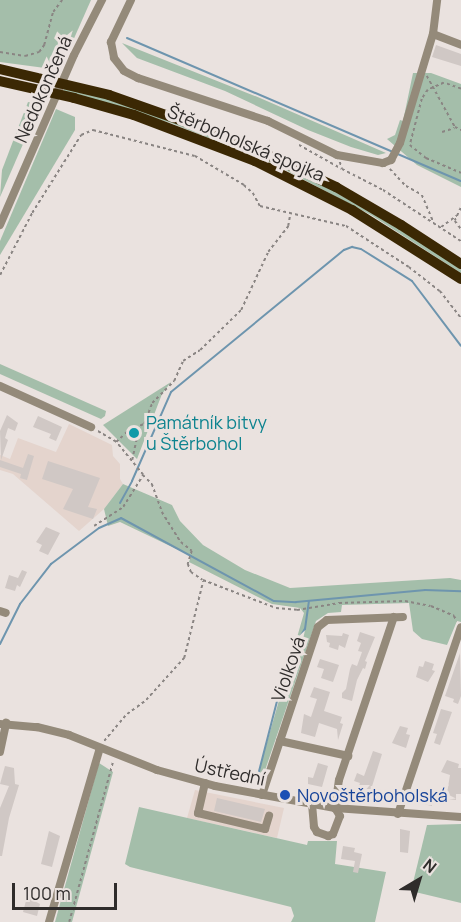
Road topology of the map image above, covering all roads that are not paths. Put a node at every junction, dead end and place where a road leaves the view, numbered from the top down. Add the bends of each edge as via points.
1 (102, 0) edge
2 (131, 0) edge
3 (437, 0) edge
4 (433, 34) junction
5 (461, 45) edge
6 (0, 69) edge
7 (0, 81) edge
8 (0, 225) edge
9 (461, 264) edge
10 (461, 279) edge
11 (0, 388) edge
12 (91, 427) road end
13 (461, 627) edge
14 (3, 724) edge
15 (280, 741) junction
16 (100, 747) junction
17 (0, 752) edge
18 (348, 756) junction
19 (205, 783) junction
20 (262, 795) junction
21 (312, 804) junction
22 (335, 808) junction
23 (398, 814) junction
24 (268, 816) dead end
25 (461, 817) edge
26 (49, 922) edge

1 - 8 street, Nedokončená
2 - 4 street via 111,42 114,58 124,71 268,121 337,155 387,162 396,152
3 - 4 street
4 - 5 street
6 - 9 highway, Štěrboholská spojka via 110,95 234,139 356,198
7 - 10 highway, Štěrboholská spojka via 134,116 255,161 360,214
11 - 12 street
13 - 23 street
14 - 16 street, Ústřední via 69,735
14 - 17 street
15 - 18 street
15 - 18 street, Violková via 318,627 327,620 398,617
15 - 20 street, Violková
16 - 19 street, Ústřední via 157,770
16 - 26 street
18 - 22 street, Violková
19 - 20 street, Ústřední
19 - 24 street via 198,813 265,829
20 - 21 street, Ústřední
21 - 22 street, Ústřední
21 - 22 street, Violková via 314,827 328,836 336,831 339,822
22 - 23 street, Ústřední
23 - 25 street, Ústřední

